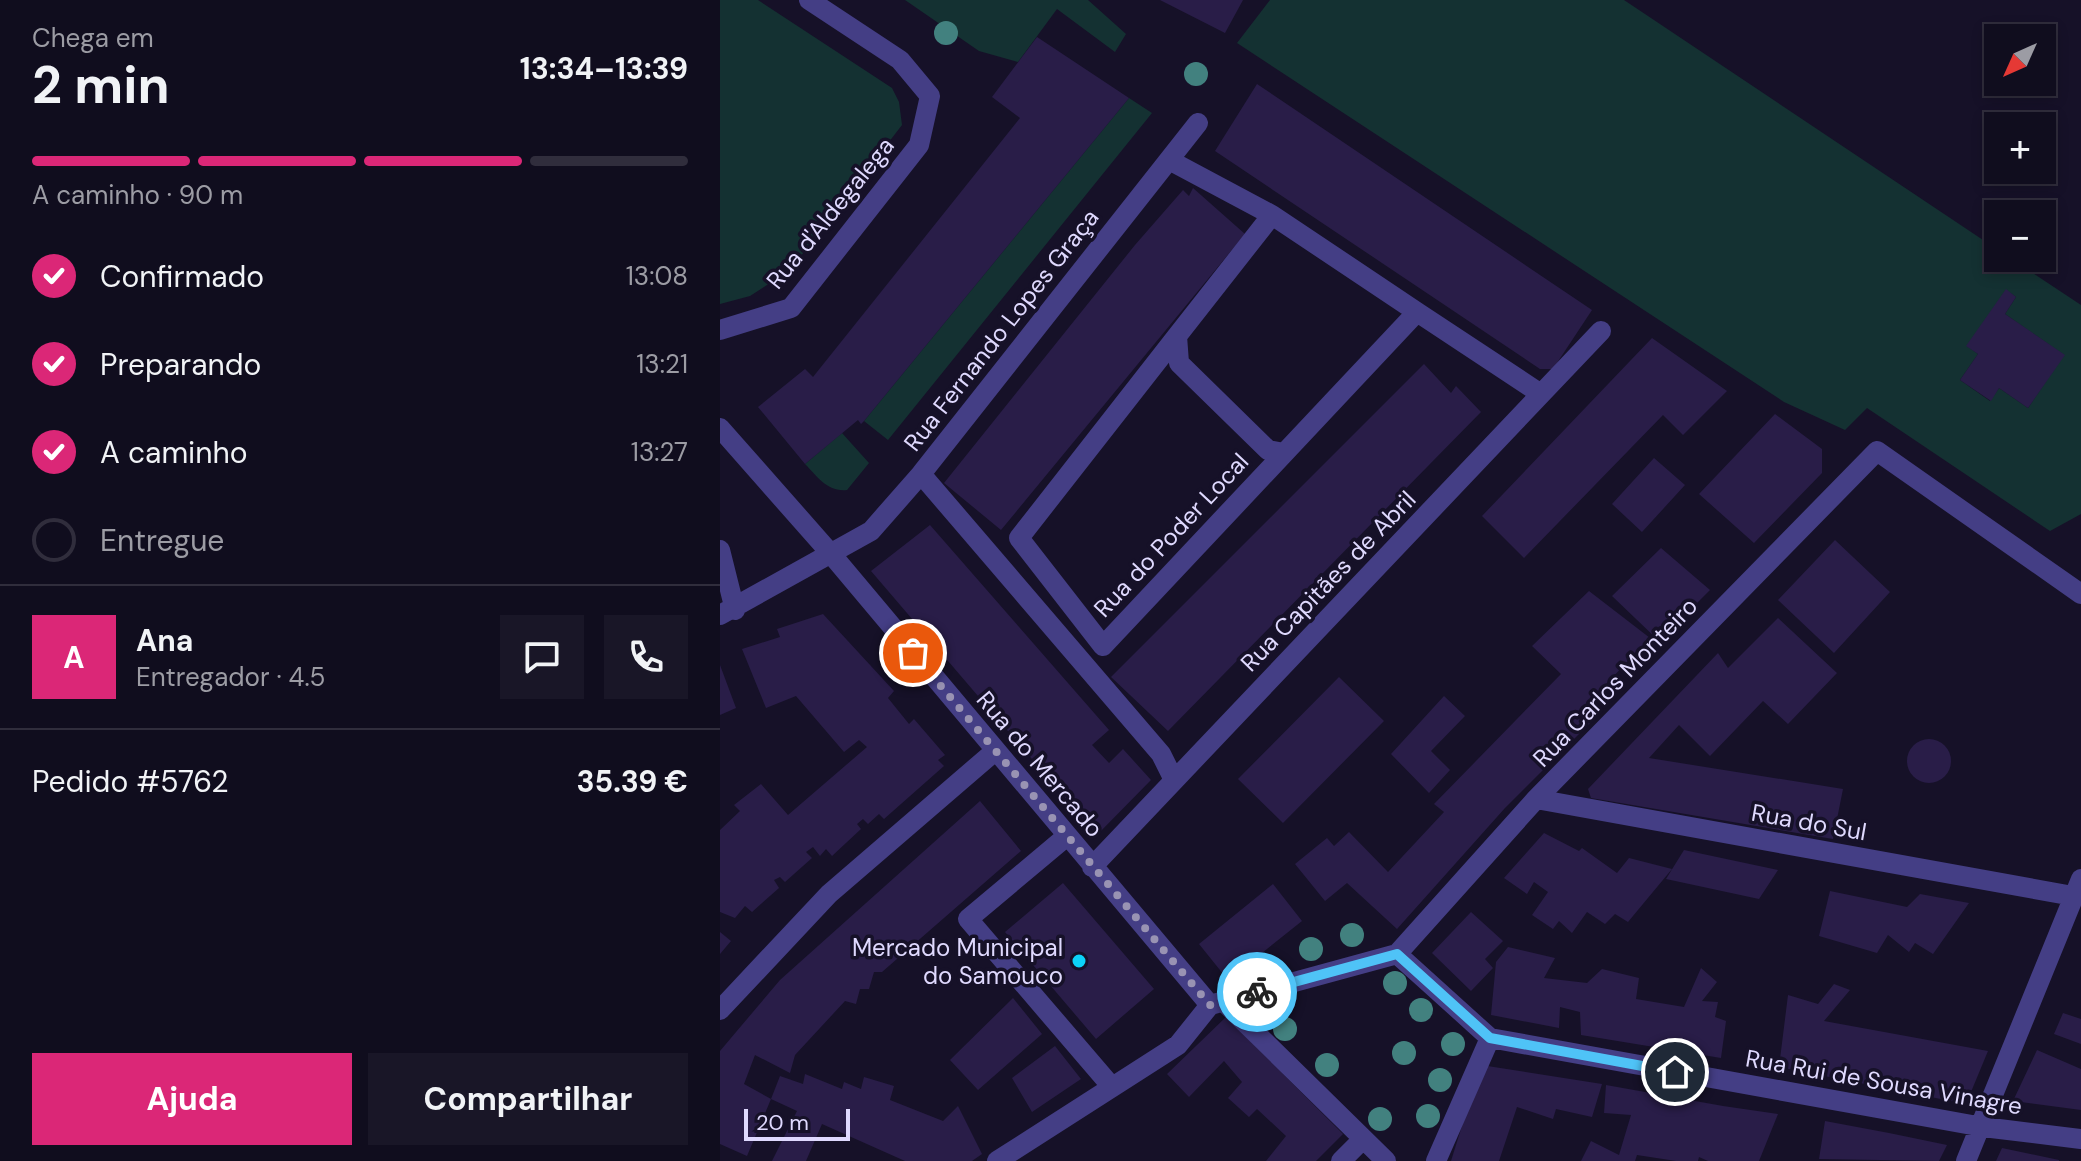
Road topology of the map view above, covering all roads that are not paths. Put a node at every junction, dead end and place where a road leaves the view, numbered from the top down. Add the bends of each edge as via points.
1 (809, 0) edge
2 (1198, 123) dead end
3 (1169, 160) junction
4 (1272, 215) junction
5 (1417, 312) junction
6 (720, 330) edge
7 (1601, 331) dead end
8 (1177, 336) junction
9 (1541, 394) junction
10 (720, 428) edge
11 (1284, 453) junction
12 (921, 474) junction
13 (720, 550) edge
14 (832, 555) junction
15 (2081, 594) edge
16 (728, 612) edge
17 (995, 751) junction
18 (1174, 780) junction
19 (1536, 799) junction
20 (1067, 836) junction
21 (1092, 867) junction
22 (2077, 888) edge
23 (1397, 954) junction
24 (1216, 1003) junction
25 (720, 1010) edge
26 (1490, 1038) junction
27 (1112, 1087) junction
28 (1983, 1127) junction
29 (1363, 1139) junction
30 (2081, 1139) edge
31 (997, 1161) edge
32 (1341, 1161) edge
33 (1386, 1161) edge
34 (1436, 1161) edge
35 (1966, 1161) edge

1 - 6 street, Rua d'Aldegalega via 900,60 930,96 919,145 791,308
2 - 3 street, Rua Fernando Lopes Graça
3 - 4 street
3 - 12 street, Rua Fernando Lopes Graça
4 - 5 street
4 - 8 street, Rua do Poder Local
5 - 9 street
5 - 11 street, Rua do Poder Local
7 - 9 street, Rua Capitães de Abril
8 - 11 street, Rua do Poder Local via 1179,363 1268,450
8 - 11 street, Rua do Poder Local via 1019,538 1103,646
9 - 18 street, Rua Capitães de Abril
10 - 14 street, Rua do Mercado
12 - 14 street, Rua Fernando Lopes Graça via 871,531
12 - 18 street via 1161,754
13 - 16 street
14 - 16 street, Rua Fernando Lopes Graça
14 - 17 street, Rua do Mercado
15 - 19 street, Rua Carlos Monteiro via 1877,451
17 - 20 street, Rua do Mercado
17 - 25 street via 829,894
18 - 21 street, Rua Capitães de Abril
19 - 22 street, Rua do Sul
19 - 23 street, Rua Carlos Monteiro
20 - 21 street, Rua do Mercado
20 - 27 street via 968,919
21 - 24 street, Rua do Mercado
22 - 28 street
23 - 24 street
23 - 26 street
24 - 27 street via 1178,1045
24 - 29 street, Rua do Mercado
26 - 28 street, Rua Rui de Sousa Vinagre
26 - 34 street
27 - 31 street
28 - 30 street, Rua Rui de Sousa Vinagre
28 - 35 street
29 - 32 street
29 - 33 street, Rua do Mercado

